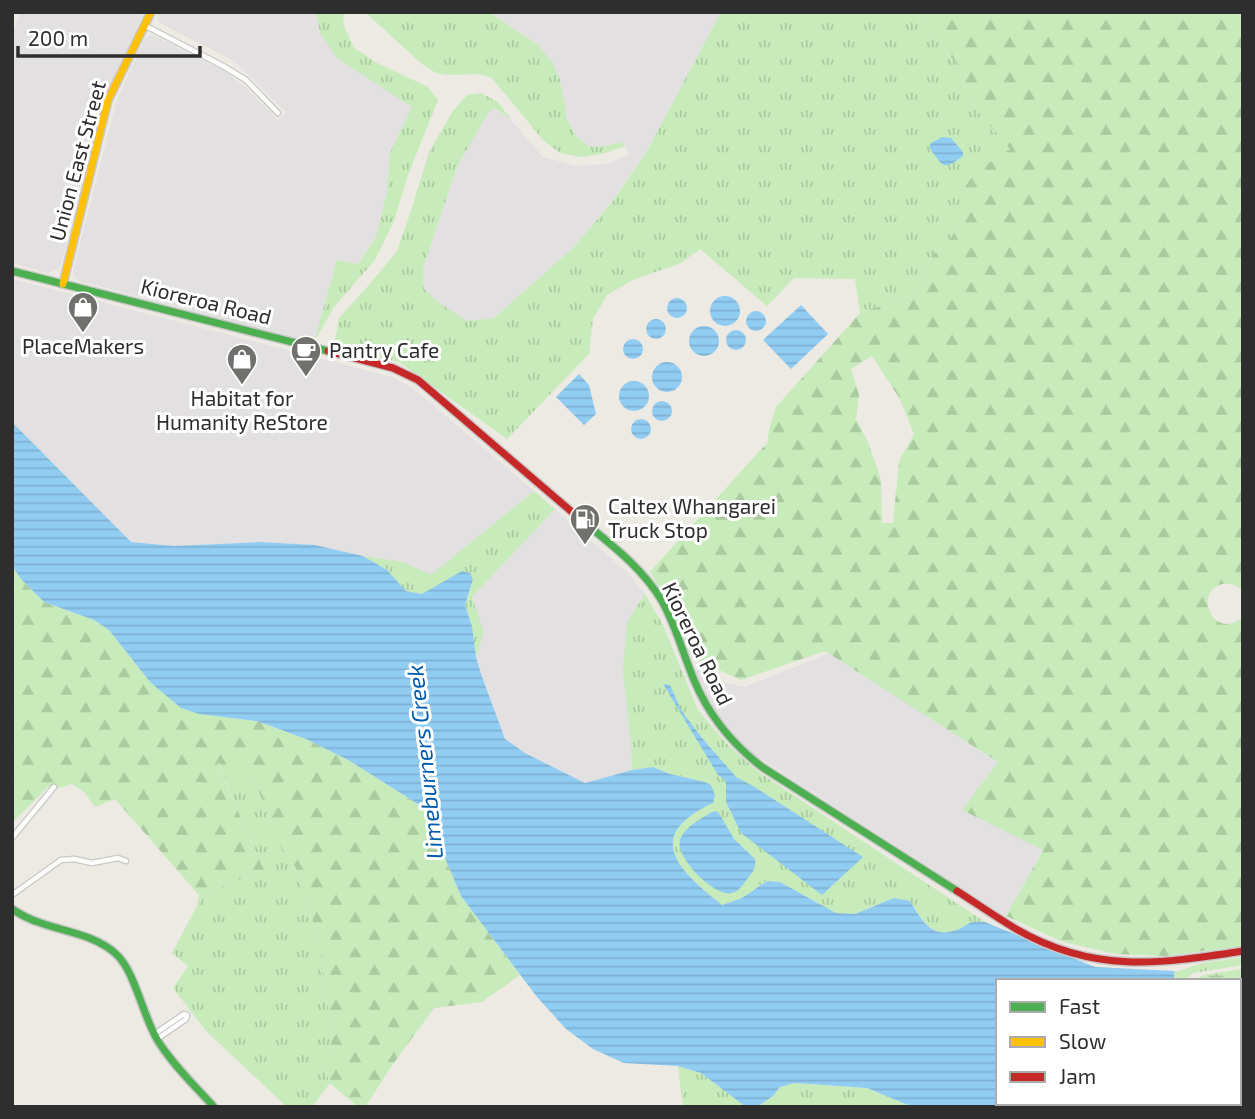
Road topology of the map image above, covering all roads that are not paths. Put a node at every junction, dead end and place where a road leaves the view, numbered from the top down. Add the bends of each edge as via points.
1 (151, 12) edge
2 (144, 25) junction
3 (278, 113) dead end
4 (12, 271) edge
5 (63, 284) junction
6 (54, 787) dead end
7 (12, 838) edge
8 (126, 861) dead end
9 (12, 895) edge
10 (12, 909) edge
11 (1243, 951) edge
12 (156, 1037) junction
13 (214, 1107) edge

1 - 2 main road, Union East Street
2 - 3 street via 246,80
2 - 5 main road, Union East Street via 108,100
4 - 5 main road, Kioreroa Road
5 - 11 main road, Kioreroa Road via 379,364 418,380 635,566 665,607 706,705 722,731 743,752 1017,929 1074,954 1116,962 1163,962
6 - 7 street
8 - 9 street via 61,860
10 - 12 main road via 118,954
12 - 12 street via 184,1014 187,1015 186,1019
12 - 13 main road

